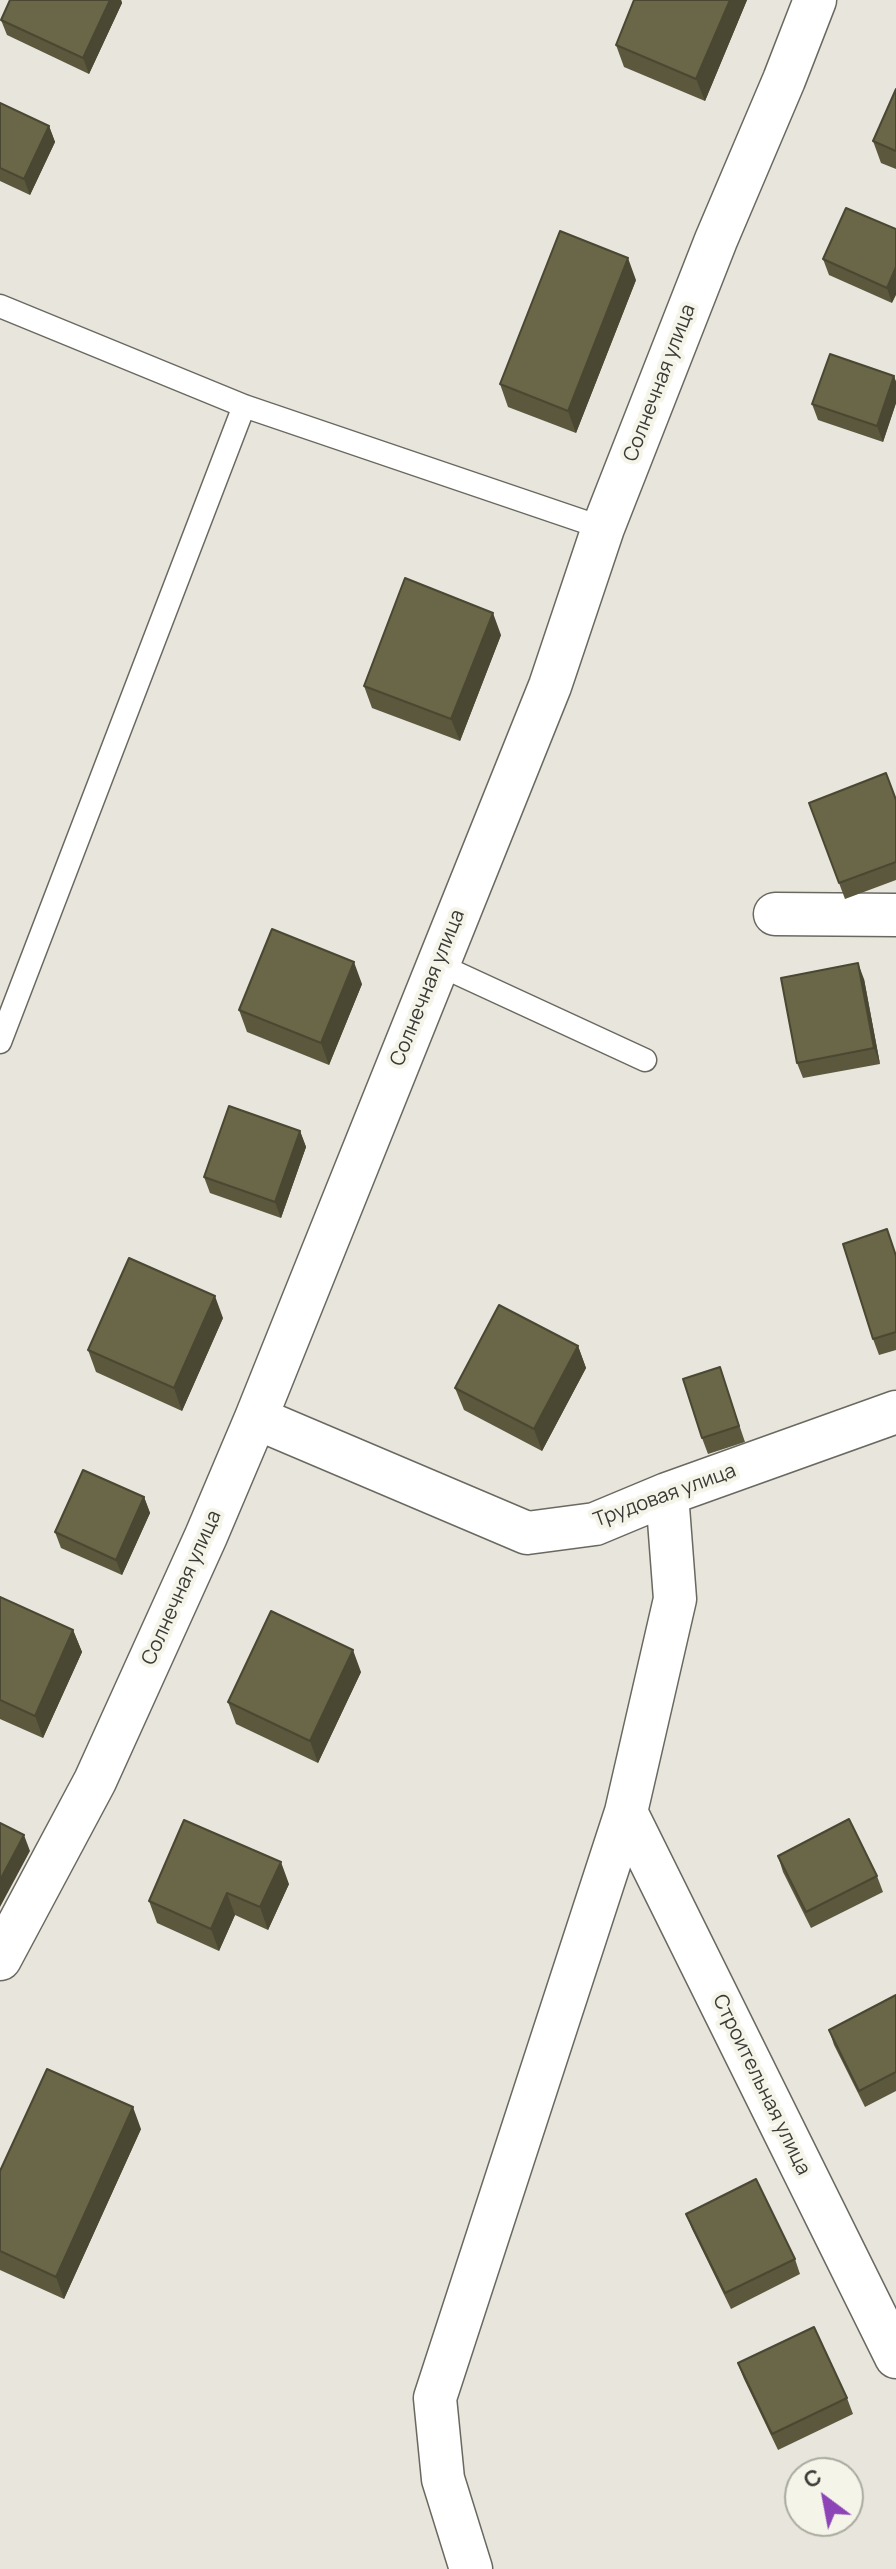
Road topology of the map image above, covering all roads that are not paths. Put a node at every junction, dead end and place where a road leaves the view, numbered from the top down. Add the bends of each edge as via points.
1 (815, 0) edge
2 (0, 306) edge
3 (244, 406) junction
4 (603, 528) junction
5 (775, 914) dead end
6 (896, 915) edge
7 (437, 964) junction
8 (0, 1042) edge
9 (645, 1060) dead end
10 (256, 1418) junction
11 (892, 1423) edge
12 (667, 1494) junction
13 (626, 1812) junction
14 (0, 1959) edge
15 (896, 2357) edge
16 (471, 2569) edge

1 - 4 street, Солнечная улица
2 - 3 lane
3 - 4 lane
3 - 8 lane
4 - 7 street, Солнечная улица via 550,686
5 - 6 street
7 - 9 lane
7 - 10 street, Солнечная улица
10 - 12 street, Трудовая улица via 527,1533 595,1524
10 - 14 street, Солнечная улица via 95,1781
11 - 12 street, Трудовая улица
12 - 13 street via 675,1599
13 - 15 street, Строительная улица
13 - 16 street via 435,2398 443,2479

